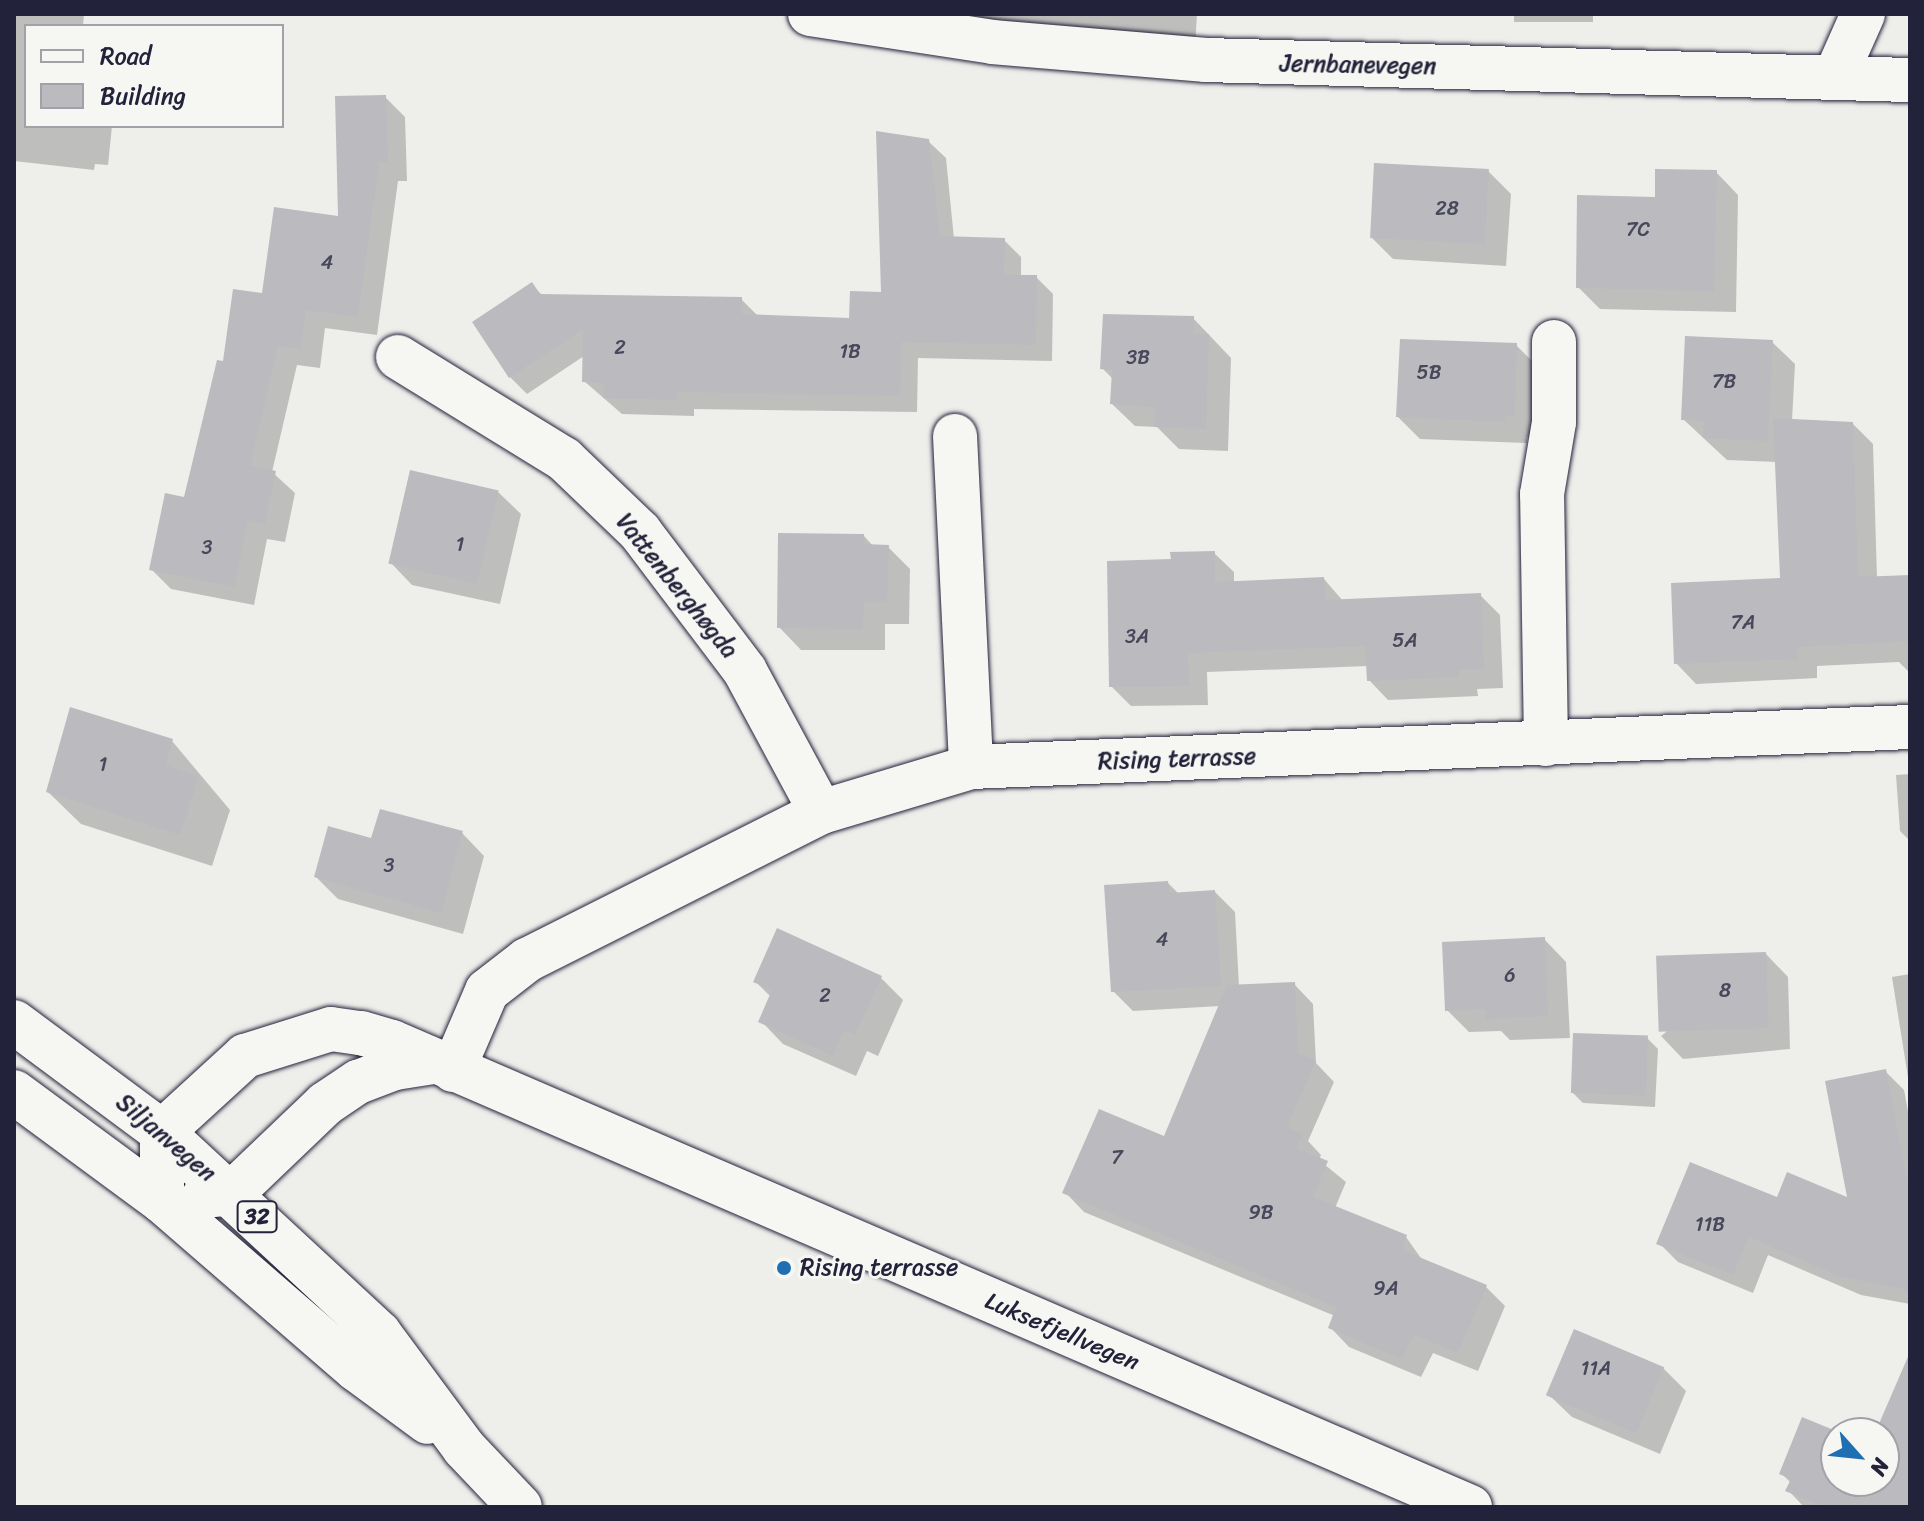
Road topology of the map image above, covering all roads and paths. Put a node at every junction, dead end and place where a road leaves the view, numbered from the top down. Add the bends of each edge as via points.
1 (810, 14) edge
2 (1863, 14) edge
3 (1835, 77) junction
4 (1910, 80) edge
5 (1554, 342) dead end
6 (398, 357) dead end
7 (955, 436) dead end
8 (1910, 727) edge
9 (1546, 744) junction
10 (971, 767) junction
11 (821, 812) junction
12 (14, 1022) edge
13 (443, 1066) junction
14 (14, 1092) edge
15 (162, 1132) junction
16 (232, 1193) junction
17 (162, 1201) junction
18 (464, 1448) junction
19 (520, 1507) edge
20 (1470, 1507) edge

1 - 3 street, Jernbanevegen via 992,42 1206,60
2 - 3 street
3 - 4 street, Jernbanevegen
5 - 9 street via 1554,422 1542,494
6 - 11 street, Vattenberghøgda via 564,459 640,532 745,671
7 - 10 street
8 - 9 street, Rising terrasse
9 - 10 street, Rising terrasse
10 - 11 street, Rising terrasse
11 - 13 street, Rising terrasse via 527,960 487,991
12 - 15 street, Siljanvegen / 32
13 - 15 street, Luksefjellvegen via 361,1033 331,1029 293,1037 245,1056
13 - 16 street via 358,1082 325,1104
13 - 20 street, Luksefjellvegen
14 - 17 street, Siljanvegen / 32
15 - 16 street, Siljanvegen / 32
15 - 17 street
16 - 17 street
16 - 18 street, Siljanvegen / 32 via 379,1333
17 - 18 street, Siljanvegen / 32 via 356,1369
18 - 19 street, Siljanvegen / 32

